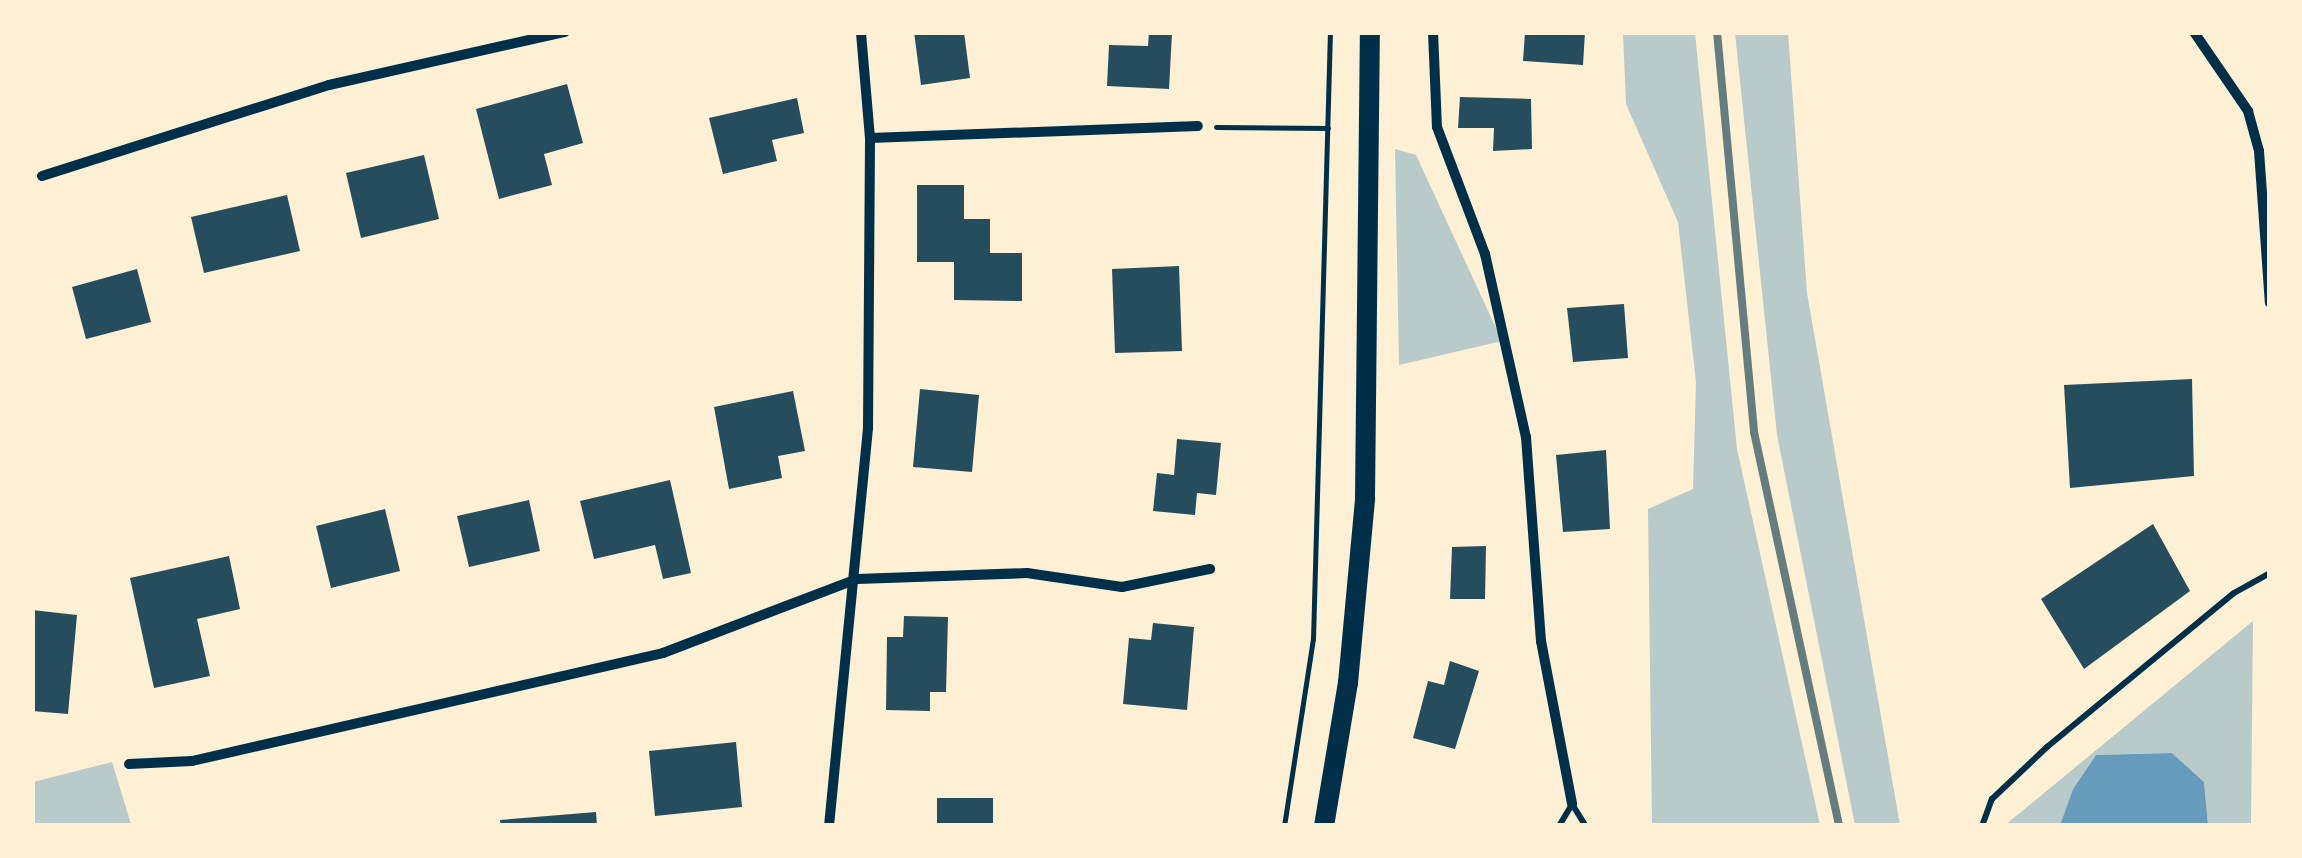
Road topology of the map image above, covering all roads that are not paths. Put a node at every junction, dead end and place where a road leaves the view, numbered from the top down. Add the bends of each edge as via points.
1 (565, 32) edge
2 (861, 32) edge
3 (1370, 32) edge
4 (1433, 32) edge
5 (2194, 32) edge
6 (1198, 126) road end
7 (870, 138) junction
8 (42, 176) dead end
9 (2270, 302) edge
10 (1210, 569) dead end
11 (2270, 573) edge
12 (857, 578) junction
13 (130, 764) dead end
14 (1572, 804) junction
15 (829, 826) edge
16 (1324, 826) edge
17 (1559, 826) edge
18 (1586, 826) edge
19 (1982, 826) edge

1 - 8 street via 260,104
2 - 7 street
3 - 16 main road via 1365,498 1348,682
4 - 14 street via 1437,127 1490,270 1526,437 1541,641
5 - 9 street via 2248,111 2259,151
6 - 7 street
7 - 12 street via 868,428
10 - 12 street via 1122,587 1027,573
11 - 19 lane via 2234,593 2047,747 1992,799
12 - 13 street via 663,654 192,762
12 - 15 street
14 - 17 lane
14 - 18 lane

